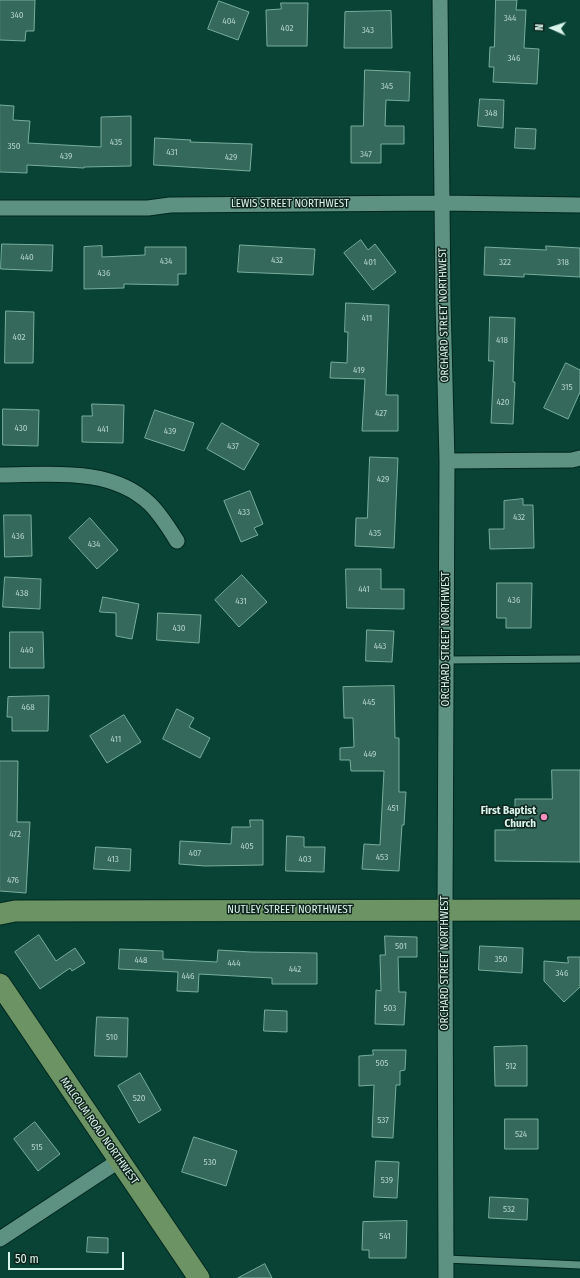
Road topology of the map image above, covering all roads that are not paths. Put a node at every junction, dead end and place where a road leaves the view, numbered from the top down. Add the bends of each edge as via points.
1 (440, 0) edge
2 (442, 203) junction
3 (580, 205) edge
4 (0, 208) edge
5 (580, 458) edge
6 (446, 461) junction
7 (0, 475) edge
8 (177, 541) dead end
9 (580, 659) edge
10 (446, 660) junction
11 (445, 910) junction
12 (580, 910) edge
13 (0, 914) edge
14 (0, 984) edge
15 (120, 1160) junction
16 (0, 1239) edge
17 (446, 1259) junction
18 (580, 1265) edge
19 (199, 1278) edge
20 (446, 1278) edge

1 - 2 street, ORCHARD STREET NORTHWEST
2 - 3 street, LEWIS STREET NORTHWEST
2 - 4 street, LEWIS STREET NORTHWEST
2 - 6 street, ORCHARD STREET NORTHWEST
5 - 6 street
6 - 10 street, ORCHARD STREET NORTHWEST
7 - 8 street via 78,475 118,484 150,504
9 - 10 lane
10 - 11 street, ORCHARD STREET NORTHWEST
11 - 12 street, NUTLEY STREET NORTHWEST
11 - 13 street, NUTLEY STREET NORTHWEST via 15,911
11 - 17 street, ORCHARD STREET NORTHWEST
14 - 15 street, MALCOLM ROAD NORTHWEST
15 - 16 street
15 - 19 street, MALCOLM ROAD NORTHWEST
17 - 18 lane
17 - 20 street, ORCHARD STREET NORTHWEST

